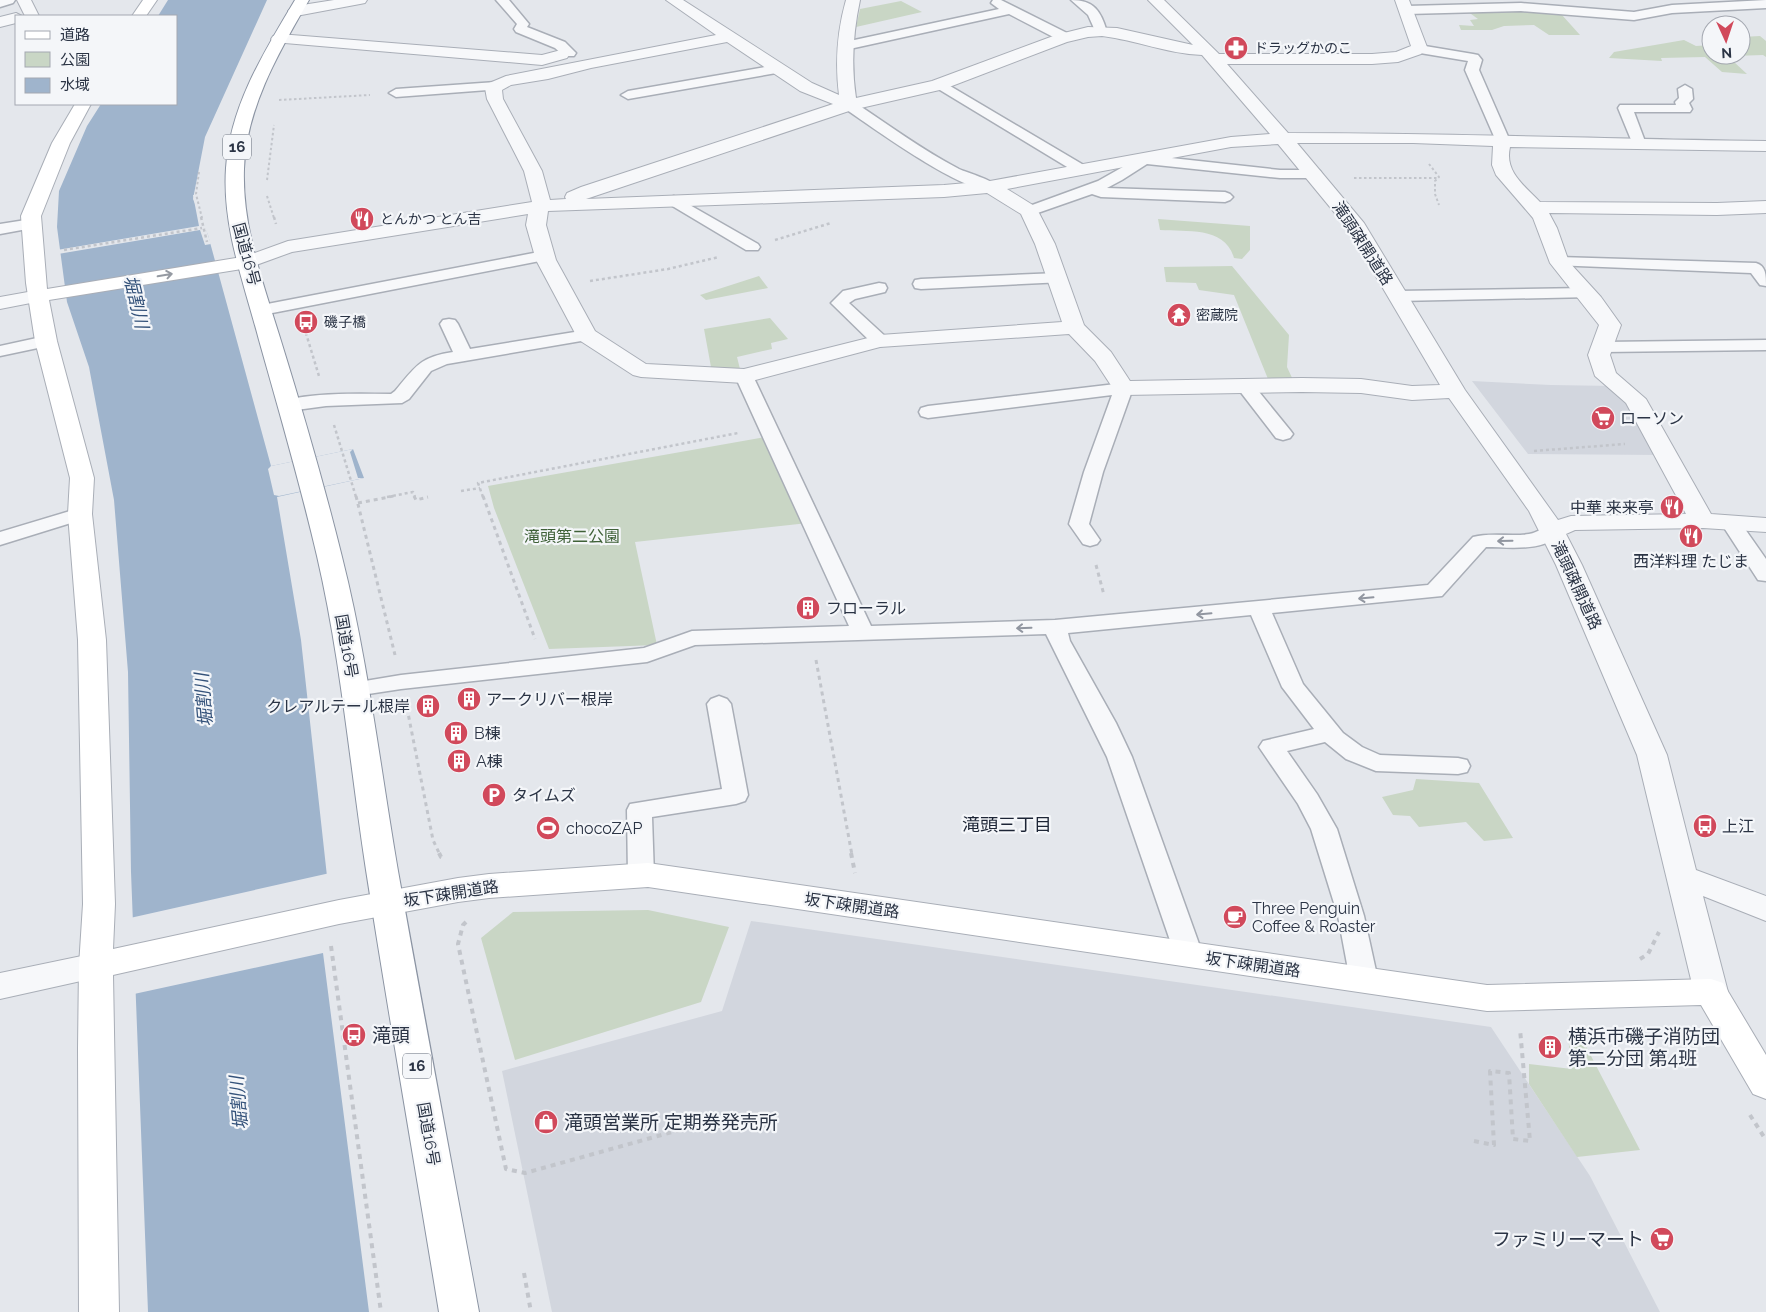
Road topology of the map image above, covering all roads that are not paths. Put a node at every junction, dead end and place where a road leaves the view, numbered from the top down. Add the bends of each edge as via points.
1 (9, 0) edge
2 (24, 0) edge
3 (150, 0) edge
4 (360, 0) edge
5 (502, 0) edge
6 (673, 0) edge
7 (853, 0) edge
8 (992, 0) edge
9 (1077, 0) edge
10 (1155, 0) edge
11 (1531, 0) edge
12 (1658, 0) edge
13 (0, 3) edge
14 (1766, 4) edge
15 (299, 5) edge
16 (1405, 5) edge
17 (1541, 8) junction
18 (1672, 9) junction
19 (1010, 10) junction
20 (26, 15) edge
21 (140, 15) edge
22 (15, 19) edge
23 (0, 22) edge
24 (1101, 32) junction
25 (730, 37) junction
26 (1064, 37) junction
27 (279, 39) junction
28 (845, 46) junction
29 (1418, 49) junction
30 (569, 53) junction
31 (1210, 55) junction
32 (584, 64) junction
33 (777, 70) junction
34 (940, 84) junction
35 (496, 86) junction
36 (1685, 89) dead end
37 (396, 93) road end
38 (628, 94) dead end
39 (81, 105) edge
40 (849, 105) junction
41 (1283, 138) junction
42 (1503, 142) junction
43 (1639, 144) junction
44 (1766, 146) edge
45 (1144, 159) junction
46 (1082, 170) junction
47 (1316, 176) junction
48 (990, 187) junction
49 (1093, 190) junction
50 (1225, 197) dead end
51 (674, 201) junction
52 (548, 206) junction
53 (1766, 207) edge
54 (1536, 208) junction
55 (1029, 211) junction
56 (32, 224) junction
57 (0, 229) edge
58 (752, 247) dead end
59 (544, 256) junction
60 (248, 262) junction
61 (1559, 262) junction
62 (1058, 278) junction
63 (1766, 282) edge
64 (921, 284) dead end
65 (879, 288) dead end
66 (1586, 293) junction
67 (39, 296) junction
68 (1398, 296) junction
69 (0, 302) edge
70 (262, 310) junction
71 (449, 324) dead end
72 (1074, 327) junction
73 (587, 335) junction
74 (46, 341) junction
75 (880, 341) junction
76 (1766, 345) edge
77 (1603, 346) junction
78 (0, 351) edge
79 (464, 356) junction
80 (744, 376) junction
81 (1245, 386) junction
82 (1124, 388) junction
83 (1455, 391) junction
84 (289, 405) junction
85 (928, 412) dead end
86 (1283, 434) dead end
87 (80, 514) junction
88 (1703, 521) junction
89 (1730, 523) junction
90 (1766, 525) edge
91 (1552, 531) junction
92 (0, 539) edge
93 (1090, 540) road end
94 (1766, 575) edge
95 (1260, 608) junction
96 (1055, 627) junction
97 (864, 634) junction
98 (354, 689) junction
99 (719, 704) dead end
100 (1330, 733) junction
101 (1458, 766) dead end
102 (641, 876) junction
103 (1682, 877) junction
104 (388, 902) junction
105 (1766, 908) edge
106 (1189, 955) junction
107 (110, 963) junction
108 (1364, 980) junction
109 (0, 986) edge
110 (1711, 992) junction
111 (1766, 1084) edge
112 (99, 1312) edge
113 (459, 1312) edge

1 - 13 lane
2 - 20 street
3 - 21 main road
4 - 15 street
5 - 30 lane via 523,24 520,29
6 - 25 street
7 - 28 street
8 - 19 lane
9 - 24 lane via 1090,7
10 - 31 street, 滝頭疎開道路
11 - 17 lane
12 - 18 lane
14 - 18 lane
15 - 27 main road, 国道16号 / 16
16 - 17 lane
16 - 29 street
17 - 18 lane via 1634,16
19 - 26 lane
19 - 28 lane
22 - 23 street
24 - 26 street
24 - 31 street
25 - 32 street
25 - 33 street
26 - 34 street
27 - 30 street via 542,60
27 - 60 main road, 国道16号 / 16 via 248,104 239,132 235,170 236,213
28 - 40 street
29 - 31 street via 1398,57 1372,59
29 - 42 lane via 1475,60 1472,70
30 - 32 street
31 - 41 street, 滝頭疎開道路
32 - 35 street
33 - 38 lane
33 - 40 street via 806,87
34 - 40 street
34 - 46 lane
35 - 37 lane
35 - 52 street via 494,99
36 - 43 lane via 1686,99 1682,102 1685,109 1625,108
39 - 56 main road via 61,143 31,216
40 - 48 lane via 974,183
40 - 52 street
41 - 42 street
41 - 45 street via 1231,142
41 - 47 street, 滝頭疎開道路
42 - 43 street
42 - 54 street via 1501,163 1507,179
43 - 44 street
45 - 46 street
45 - 47 lane
45 - 49 lane via 1129,172
46 - 48 street
47 - 68 street, 滝頭疎開道路 via 1357,227
48 - 51 street
48 - 55 street
49 - 50 lane
49 - 55 lane
51 - 52 street
51 - 58 lane
52 - 59 street via 538,212 536,225
52 - 60 street via 288,247
53 - 54 street
54 - 61 street via 1547,224
55 - 62 street
56 - 57 lane
56 - 67 main road
59 - 70 lane
59 - 73 street
67 -> 60 main road
60 - 70 main road, 国道16号 / 16
61 - 63 lane via 1756,268
61 - 66 street
62 - 64 lane
62 - 72 street
65 - 75 lane via 850,295 839,303
66 - 68 lane
66 - 77 street via 1610,325
67 - 69 street
67 - 74 main road
68 - 83 street, 滝頭疎開道路
70 - 84 main road, 国道16号 / 16
71 - 79 lane
72 - 75 street
72 - 82 street via 1103,357
73 - 79 lane
73 - 80 street via 641,370
74 - 78 lane
74 - 87 main road via 82,478
75 - 80 street
76 - 77 lane
77 - 88 street via 1600,355 1606,376 1635,399
79 - 84 lane via 442,359 425,367 395,399 326,400
80 - 97 lane
81 - 82 street
81 - 83 street via 1361,386 1412,393
81 - 86 lane
82 - 85 lane
82 - 93 lane via 1081,514 1080,524
83 - 91 street, 滝頭疎開道路
84 - 98 main road, 国道16号 / 16 via 330,558
87 - 92 lane
87 - 107 main road via 92,640 99,904
88 - 89 street
88 - 91 street via 1571,523
89 - 90 street
89 - 94 lane
91 -> 95 lane via 1534,540 1480,541 1434,591
91 - 103 street, 滝頭疎開道路 via 1596,623 1652,755
95 -> 96 lane
95 - 100 lane via 1294,687
96 -> 97 lane
96 - 106 lane via 1126,774
97 - 98 lane via 692,638 647,655
98 - 104 main road, 国道16号 / 16
99 - 102 lane via 736,795 639,810
100 - 101 lane via 1354,753 1376,763
100 - 108 lane via 1271,747 1324,829 1351,916
102 - 104 main road, 坂下疎開道路 via 489,886
102 - 106 main road, 坂下疎開道路
103 - 105 street
103 - 110 street, 滝頭疎開道路
104 - 107 main road, 坂下疎開道路
104 - 113 main road, 国道16号 / 16
106 - 108 main road, 坂下疎開道路
107 - 109 street, 坂下疎開道路
107 - 112 main road
108 - 110 main road, 坂下疎開道路 via 1487,998
110 - 111 main road, 滝頭疎開道路

